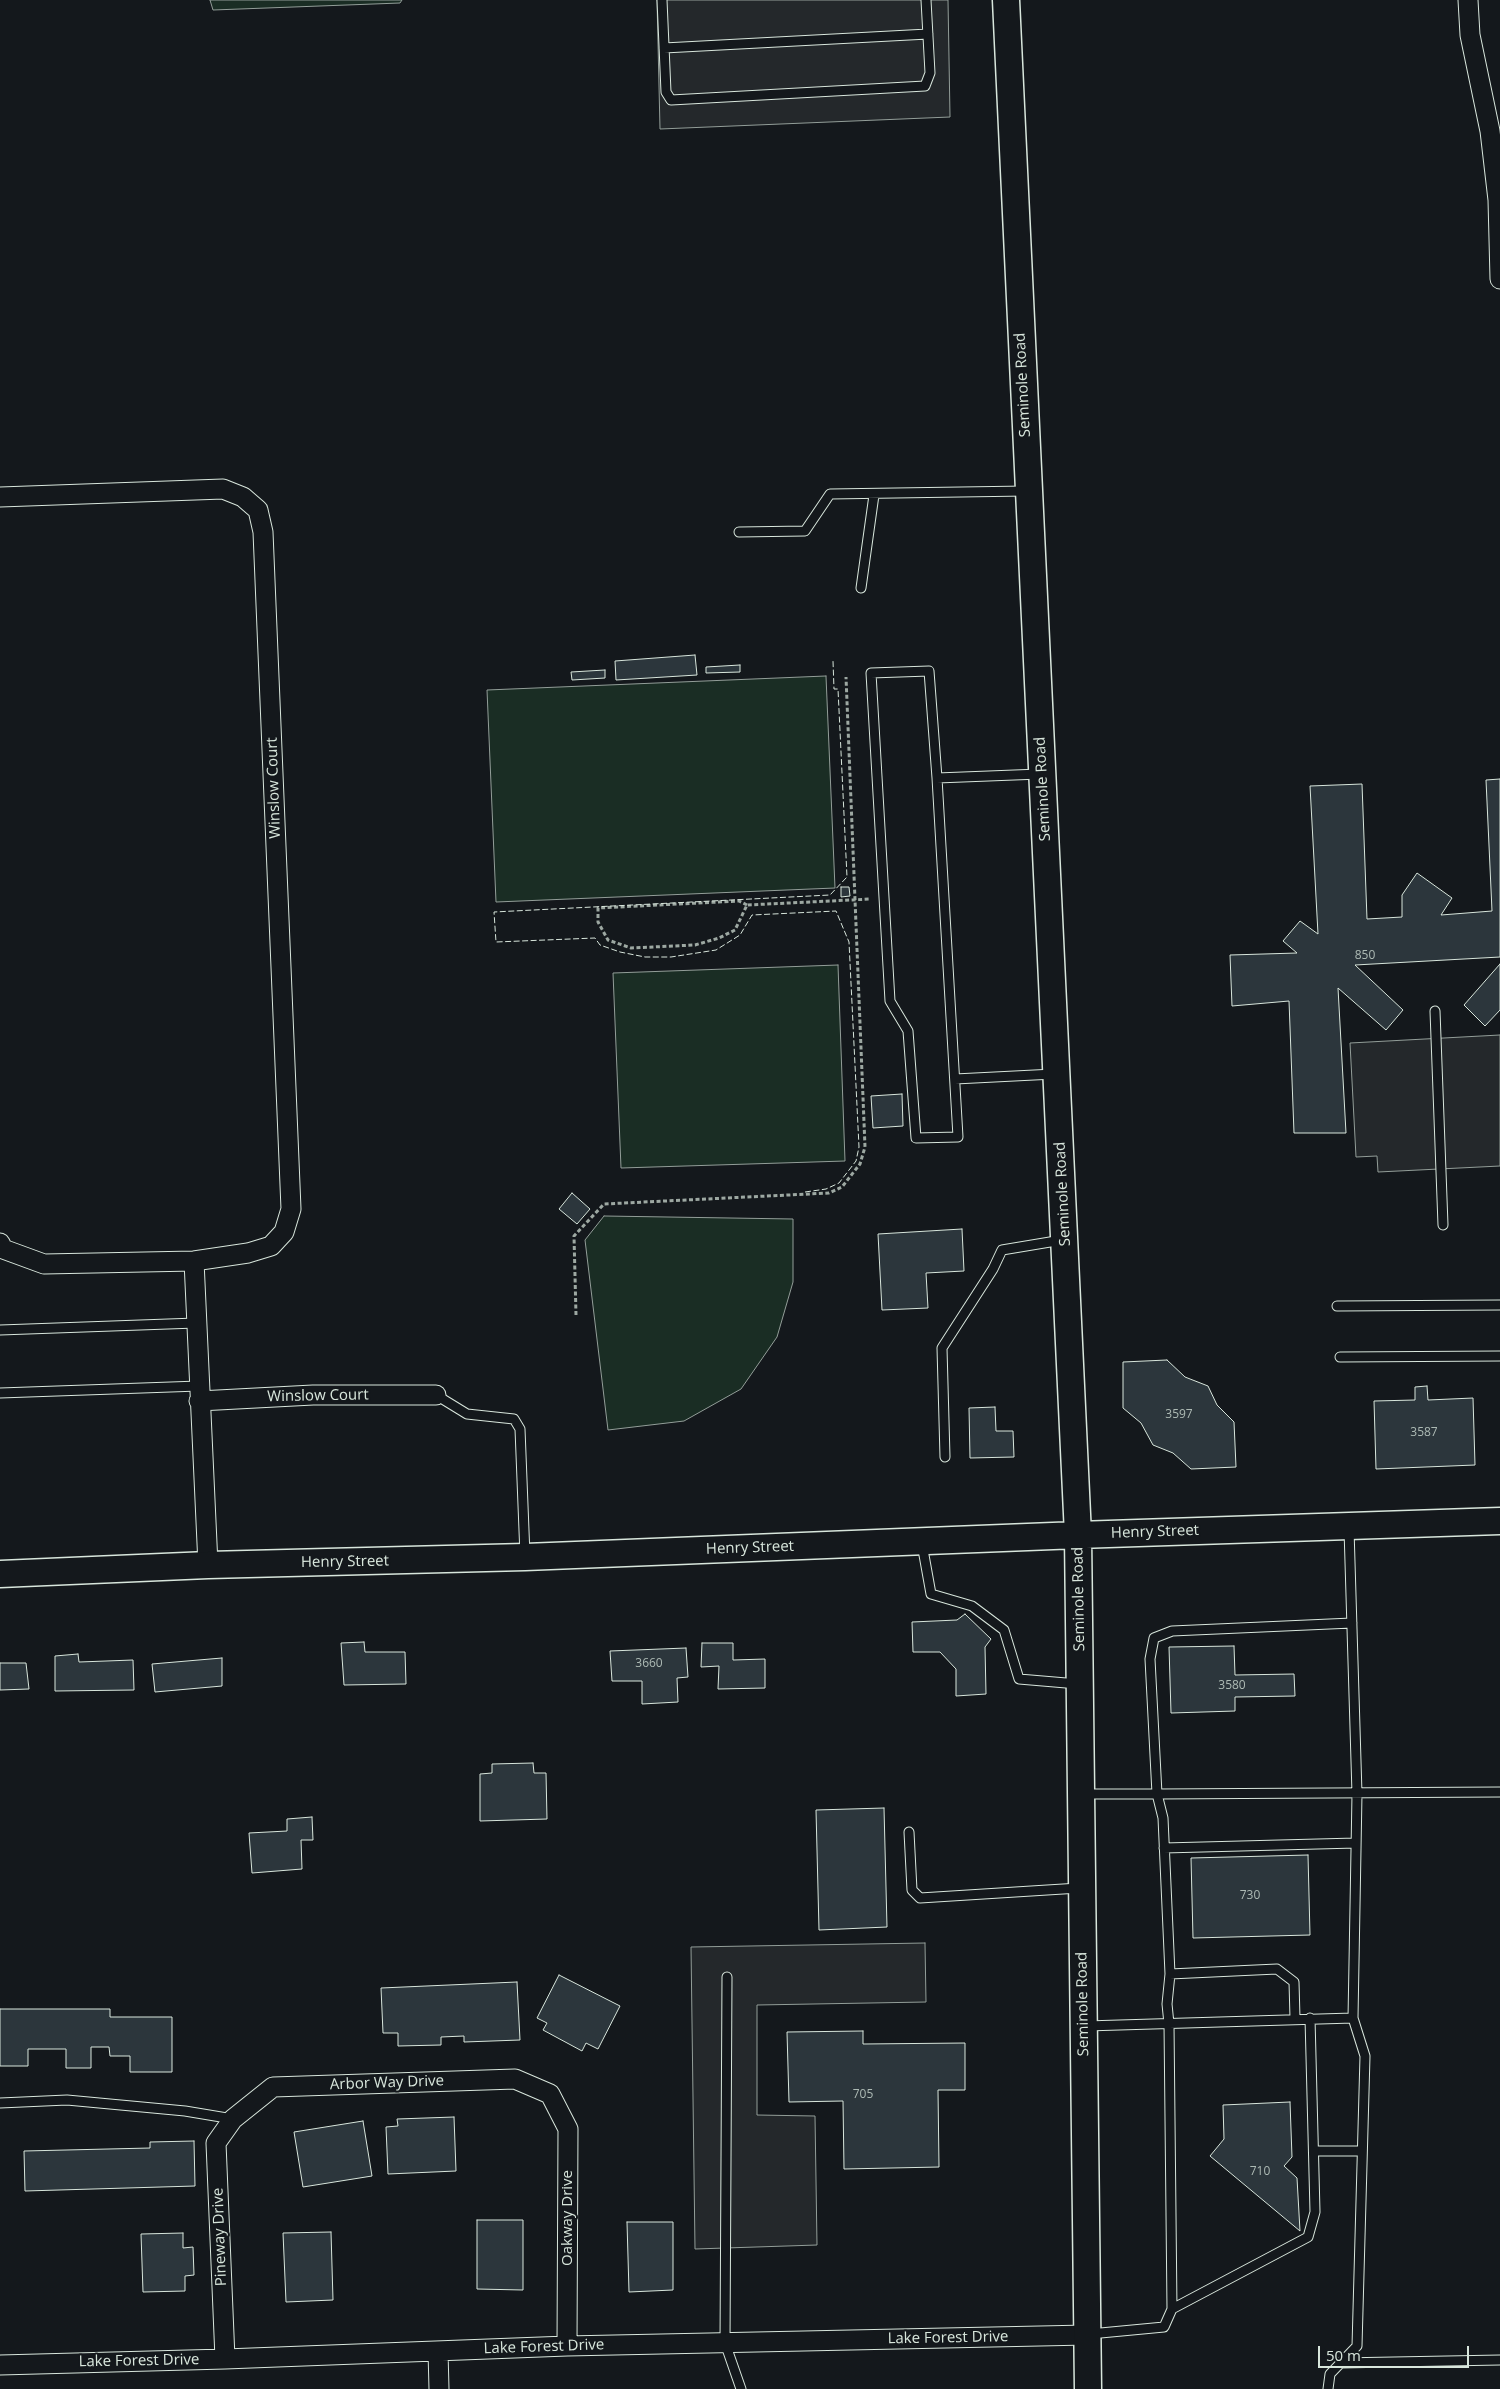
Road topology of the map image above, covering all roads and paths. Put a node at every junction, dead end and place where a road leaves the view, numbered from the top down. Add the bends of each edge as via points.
1 (662, 0) edge
2 (926, 0) edge
3 (1006, 0) edge
4 (1468, 0) edge
5 (928, 34) junction
6 (664, 48) junction
7 (1499, 279) edge
8 (1029, 491) junction
9 (874, 495) junction
10 (0, 497) edge
11 (739, 532) dead end
12 (861, 588) dead end
13 (846, 677) dead end
14 (1042, 773) junction
15 (937, 778) junction
16 (884, 899) junction
17 (855, 900) junction
18 (747, 905) junction
19 (1435, 1012) dead end
20 (1057, 1074) junction
21 (955, 1079) junction
22 (1443, 1225) dead end
23 (1065, 1240) junction
24 (0, 1243) edge
25 (194, 1260) junction
26 (1500, 1305) edge
27 (1337, 1306) dead end
28 (576, 1315) dead end
29 (196, 1323) junction
30 (0, 1330) edge
31 (1500, 1356) edge
32 (1340, 1357) dead end
33 (0, 1393) edge
34 (199, 1394) junction
35 (436, 1395) joint
36 (945, 1457) dead end
37 (1500, 1521) edge
38 (1349, 1526) junction
39 (1078, 1534) junction
40 (921, 1541) junction
41 (525, 1557) junction
42 (208, 1565) junction
43 (0, 1574) edge
44 (1352, 1623) junction
45 (1080, 1684) junction
46 (1500, 1792) edge
47 (1081, 1794) junction
48 (1157, 1794) junction
49 (1357, 1794) junction
50 (909, 1832) dead end
51 (1356, 1843) junction
52 (1164, 1848) junction
53 (1082, 1888) junction
54 (1170, 1974) junction
55 (727, 1977) dead end
56 (1295, 2018) junction
57 (1310, 2018) junction
58 (1353, 2018) junction
59 (1170, 2024) junction
60 (1084, 2026) junction
61 (550, 2094) joint
62 (0, 2103) edge
63 (233, 2119) junction
64 (1315, 2151) junction
65 (1361, 2151) junction
66 (1172, 2309) junction
67 (1087, 2335) junction
68 (725, 2343) junction
69 (567, 2346) junction
70 (438, 2351) junction
71 (225, 2359) junction
72 (1500, 2360) edge
73 (1340, 2363) junction
74 (0, 2365) edge
75 (439, 2389) edge
76 (741, 2389) edge
77 (1088, 2389) edge
78 (1328, 2389) edge

1 - 6 lane
2 - 5 lane
3 - 8 street, Seminole Road
4 - 7 street via 1470,35 1490,131 1498,200
5 - 6 lane
5 - 6 lane via 930,73 925,86 681,100 671,100 666,92
8 - 9 lane
8 - 14 street, Seminole Road
9 - 11 lane via 830,494 805,531
9 - 12 lane
10 - 25 street, Winslow Court via 223,489 243,497 258,510 263,532 291,1209 284,1232 271,1246 248,1253
13 - 17 path
14 - 15 lane
14 - 20 street, Seminole Road
15 - 16 lane via 929,671 871,673
15 - 21 lane
16 - 17 path
16 - 21 lane via 890,1002 908,1031 916,1138 958,1138
17 - 18 path
17 - 28 path via 865,1147 852,1177 842,1187 828,1193 604,1204 574,1236
18 - 18 path via 735,930 695,945 631,948 608,940 598,922 598,908 739,901
19 - 22 lane
20 - 21 lane
20 - 23 street, Seminole Road
23 - 36 lane via 1002,1250 942,1348
23 - 39 street, Seminole Road
24 - 25 street, Winslow Court via 3,1249 44,1264
25 - 29 street
26 - 27 lane
29 - 30 lane
29 - 34 street
31 - 32 lane
33 - 34 lane
34 - 35 street, Winslow Court
34 - 42 street
35 - 41 lane via 467,1414 514,1419 520,1429
37 - 38 street, Henry Street
38 - 39 street, Henry Street
38 - 44 lane
39 - 40 street, Henry Street
39 - 45 street, Seminole Road
40 - 41 street, Henry Street
40 - 45 lane via 931,1594 972,1606 1004,1630 1019,1679
41 - 42 street, Henry Street
42 - 43 street, Henry Street
44 - 48 lane via 1172,1631 1154,1638 1150,1659
44 - 49 lane
45 - 47 street, Seminole Road
46 - 49 lane
47 - 48 lane
47 - 53 street, Seminole Road
48 - 49 lane
48 - 52 lane via 1163,1818
49 - 51 lane
50 - 53 lane via 912,1890 920,1898
51 - 52 lane
51 - 58 lane
52 - 54 lane
53 - 60 street, Seminole Road
54 - 56 lane via 1277,1969 1294,1982
54 - 59 lane via 1167,2004
55 - 68 lane
56 - 57 lane
56 - 59 lane
57 - 58 lane
57 - 64 lane
58 - 65 lane via 1364,2056
59 - 60 lane
59 - 66 lane
60 - 67 street, Seminole Road
61 - 63 street, Arbor Way Drive via 515,2079 273,2086
61 - 69 street, Oakway Drive via 568,2129
62 - 63 lane via 67,2100
63 - 71 street, Pineway Drive via 216,2143
64 - 65 lane
64 - 66 lane via 1315,2212 1308,2237
65 - 73 lane via 1357,2346
66 - 67 lane via 1164,2327
67 - 68 street, Lake Forest Drive
67 - 77 street, Seminole Road
68 - 69 street, Lake Forest Drive
68 - 76 lane
69 - 70 street, Lake Forest Drive
70 - 71 street, Lake Forest Drive
70 - 75 street
71 - 74 street, Lake Forest Drive
72 - 73 lane
73 - 78 lane via 1330,2374

